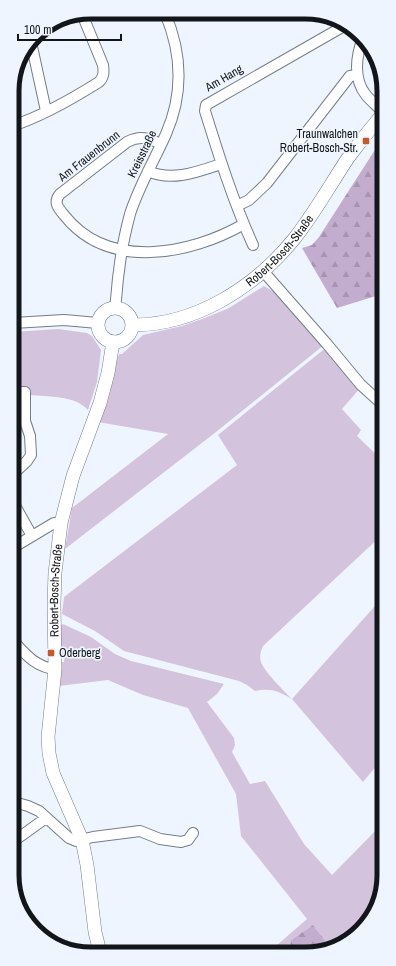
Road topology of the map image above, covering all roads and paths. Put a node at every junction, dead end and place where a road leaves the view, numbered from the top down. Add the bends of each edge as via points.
1 (84, 19) edge
2 (168, 19) edge
3 (340, 28) edge
4 (361, 46) edge
5 (33, 49) edge
6 (357, 75) junction
7 (377, 106) edge
8 (46, 111) junction
9 (377, 121) edge
10 (19, 124) edge
11 (161, 144) junction
12 (221, 164) junction
13 (148, 171) junction
14 (237, 206) junction
15 (244, 224) junction
16 (253, 245) dead end
17 (122, 250) junction
18 (263, 271) junction
19 (115, 307) junction
20 (19, 322) edge
21 (98, 323) junction
22 (133, 325) junction
23 (113, 342) junction
24 (19, 392) edge
25 (377, 399) edge
26 (19, 468) edge
27 (19, 513) edge
28 (61, 523) junction
29 (32, 536) junction
30 (19, 544) edge
31 (19, 647) edge
32 (55, 669) junction
33 (19, 804) edge
34 (46, 818) junction
35 (193, 833) dead end
36 (19, 837) edge
37 (82, 840) junction
38 (99, 947) edge

1 - 8 street via 103,65 103,78 65,103
2 - 11 street, Kreisstraße via 175,39 178,92
3 - 12 street, Am Hang via 206,105 205,111
4 - 6 street
5 - 8 street
6 - 7 street via 365,95
6 - 14 street via 350,76 267,183 249,200
8 - 10 street
9 - 18 main road, Robert-Bosch-Straße via 348,159 306,223
11 - 13 street, Kreisstraße
11 - 17 street, Am Frauenbrunn via 144,138 127,142 57,199 57,207 78,230 103,245
12 - 13 street via 178,176 156,175
12 - 14 street, Am Hang
13 - 17 street, Kreisstraße via 134,204
14 - 15 street, Am Hang
15 - 16 street, Am Hang
15 - 17 street, Am Frauenbrunn via 205,242 181,249 158,252
17 - 19 street, Kreisstraße
18 - 22 main road, Robert-Bosch-Straße via 234,293 200,311 167,321
18 - 25 street via 361,385
19 - 21 main road via 106,310
19 - 22 main road via 126,311
20 - 21 street via 64,320
21 - 23 main road via 104,337
22 - 23 main road via 127,338
23 - 28 main road, Robert-Bosch-Straße via 100,403 72,476
24 - 26 street via 25,392 25,421 30,436 29,458
27 - 29 street
28 - 29 street
28 - 32 main road, Robert-Bosch-Straße via 54,603
29 - 30 street
31 - 32 street via 34,662
32 - 37 main road, Robert-Bosch-Straße via 48,737 49,753 57,784
33 - 34 street via 34,808
34 - 36 street
34 - 37 street via 69,838
35 - 37 street via 188,840 181,842 160,839 140,831
37 - 38 main road, Robert-Bosch-Straße

